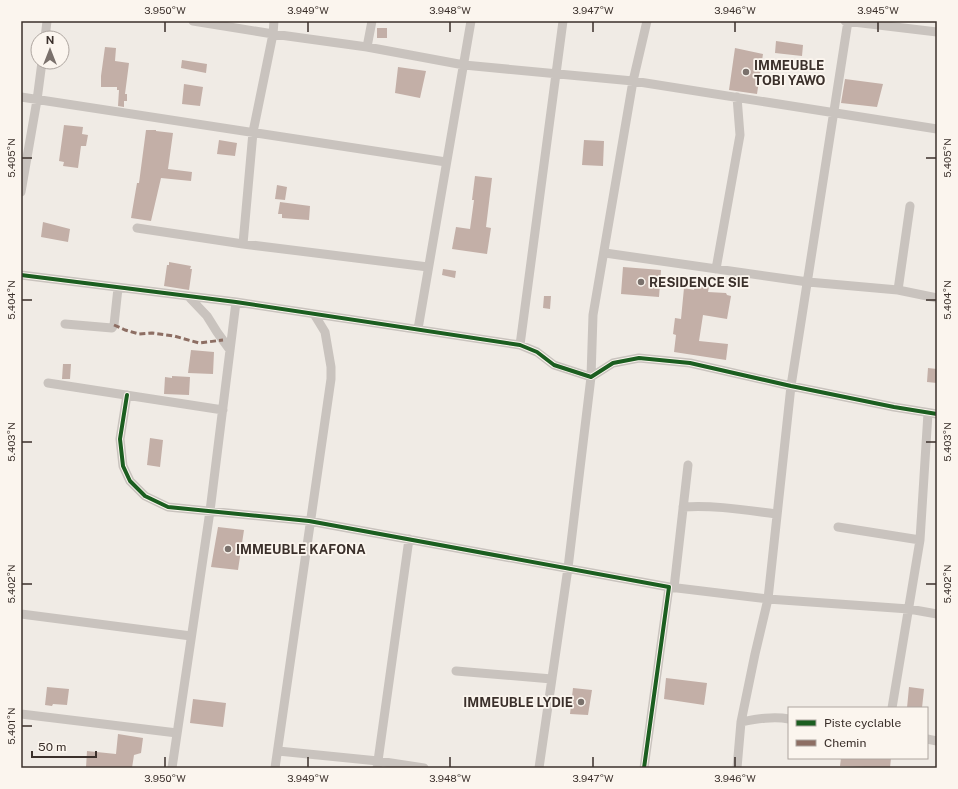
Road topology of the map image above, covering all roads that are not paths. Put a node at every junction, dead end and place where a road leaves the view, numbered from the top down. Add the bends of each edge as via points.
1 (193, 21) edge
2 (274, 21) edge
3 (372, 21) edge
4 (471, 21) edge
5 (563, 21) edge
6 (648, 21) edge
7 (847, 21) edge
8 (937, 32) edge
9 (272, 34) junction
10 (367, 47) junction
11 (464, 65) junction
12 (41, 70) edge
13 (556, 74) junction
14 (633, 82) junction
15 (21, 97) edge
16 (737, 97) junction
17 (37, 100) junction
18 (834, 112) junction
19 (937, 128) edge
20 (253, 132) junction
21 (446, 162) junction
22 (21, 192) edge
23 (910, 206) dead end
24 (137, 228) dead end
25 (243, 244) junction
26 (605, 253) junction
27 (428, 267) junction
28 (716, 269) junction
29 (21, 275) edge
30 (808, 282) junction
31 (118, 288) junction
32 (898, 290) junction
33 (188, 296) junction
34 (937, 298) edge
35 (236, 302) junction
36 (314, 314) junction
37 (65, 324) dead end
38 (418, 329) junction
39 (520, 345) junction
40 (230, 350) junction
41 (591, 377) junction
42 (48, 383) dead end
43 (791, 386) junction
44 (127, 395) junction
45 (222, 410) junction
46 (932, 414) edge
47 (688, 465) dead end
48 (683, 507) junction
49 (210, 511) junction
50 (777, 514) junction
51 (309, 522) junction
52 (838, 527) dead end
53 (409, 539) junction
54 (920, 540) junction
55 (568, 568) junction
56 (671, 587) junction
57 (768, 599) junction
58 (909, 609) junction
59 (21, 614) edge
60 (937, 614) edge
61 (191, 636) junction
62 (456, 671) dead end
63 (552, 679) junction
64 (892, 707) edge
65 (21, 714) edge
66 (788, 719) edge
67 (741, 722) junction
68 (177, 734) junction
69 (278, 751) junction
70 (377, 765) edge
71 (172, 768) edge
72 (275, 768) edge
73 (424, 768) edge
74 (539, 768) edge
75 (644, 768) edge
76 (737, 768) edge

1 - 9 street
2 - 9 street
3 - 10 street
4 - 11 street
5 - 13 street
6 - 14 street
7 - 8 street
7 - 18 street
9 - 10 street
9 - 20 street
10 - 11 street
11 - 13 street
11 - 21 street
12 - 17 street
13 - 14 street
13 - 39 street
14 - 16 street
14 - 26 street
15 - 17 street
16 - 18 street
16 - 28 street via 740,135
17 - 20 street
17 - 22 street
18 - 19 street
18 - 30 street
20 - 21 street
20 - 25 street
21 - 27 street
23 - 32 street
24 - 25 street
25 - 27 street
26 - 28 street
26 - 41 street via 593,315
27 - 38 street
28 - 30 street
29 - 31 street
30 - 32 street
30 - 43 street
31 - 33 street
31 - 37 street via 112,328
32 - 34 street
33 - 35 street
33 - 40 street via 207,316
35 - 36 street
35 - 40 street
36 - 38 street
36 - 51 street via 325,332 331,379
38 - 39 street
39 - 41 street via 537,352 554,365
40 - 45 street
41 - 43 street via 613,363 639,358 690,363
41 - 55 street
42 - 44 street
43 - 46 street
43 - 50 street
44 - 45 street
44 - 49 street via 120,439 123,466 130,481 145,496 168,507
45 - 49 street
46 - 54 street
47 - 48 street
48 - 50 street via 722,506
48 - 56 street
49 - 51 street
49 - 61 street
50 - 57 street
51 - 53 street
51 - 69 street
52 - 54 street
53 - 55 street
53 - 70 street
54 - 58 street
55 - 56 street
55 - 63 street
56 - 57 street
56 - 75 street
57 - 58 street
57 - 67 street
58 - 60 street
58 - 64 street
59 - 61 street
61 - 68 street
62 - 63 street
63 - 74 street
65 - 68 street
66 - 67 street
67 - 76 street
68 - 71 street
69 - 70 street
69 - 72 street
70 - 73 street

